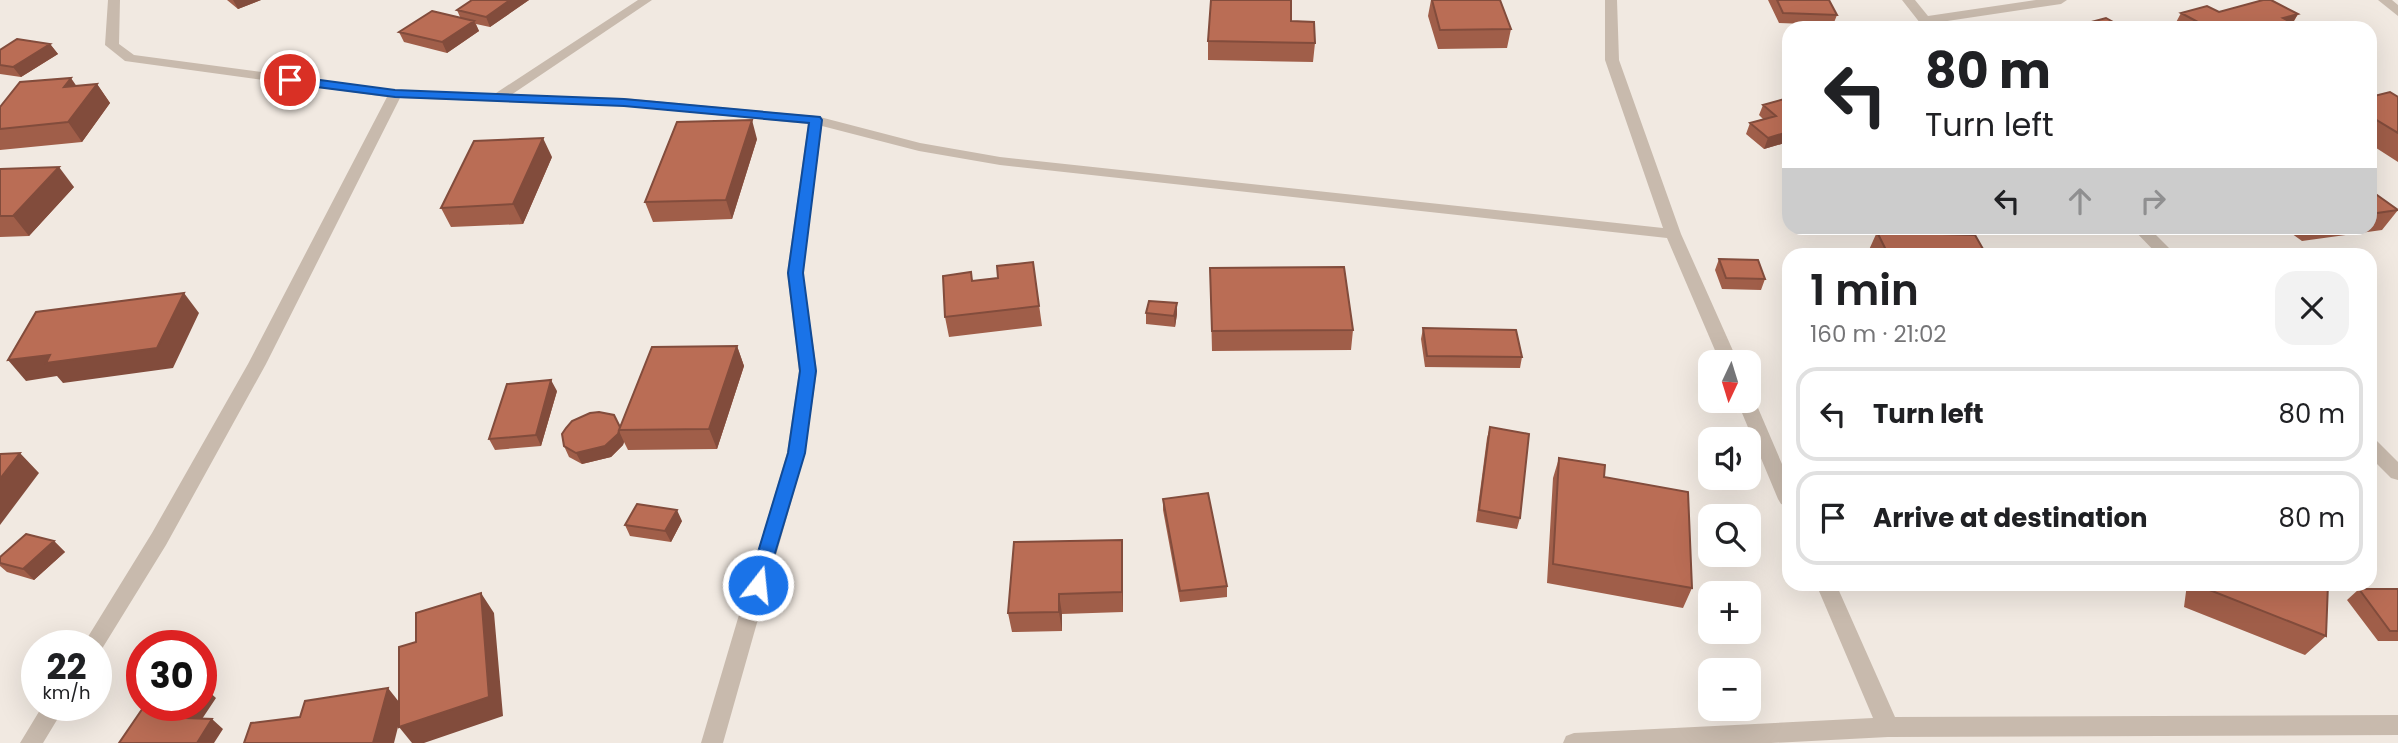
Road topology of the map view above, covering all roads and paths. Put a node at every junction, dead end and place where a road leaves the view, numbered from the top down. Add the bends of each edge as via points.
1 (114, 0) edge
2 (646, 0) edge
3 (1611, 0) edge
4 (1908, 0) edge
5 (2061, 0) edge
6 (2384, 0) edge
7 (2398, 12) edge
8 (1924, 21) edge
9 (1948, 21) edge
10 (395, 94) junction
11 (496, 99) junction
12 (816, 120) junction
13 (1673, 234) junction
14 (2147, 235) edge
15 (2161, 248) edge
16 (1724, 350) edge
17 (1751, 413) edge
18 (2377, 453) edge
19 (2398, 473) edge
20 (1782, 485) edge
21 (1829, 591) edge
22 (103, 630) edge
23 (45, 721) edge
24 (2398, 725) edge
25 (1888, 727) junction
26 (1696, 740) edge
27 (31, 743) edge
28 (712, 743) edge
29 (1574, 743) edge

1 - 10 street via 112,45 130,58
2 - 11 street
3 - 13 street via 1612,60
4 - 8 street
5 - 9 street
6 - 7 street
10 - 11 street
10 - 22 street via 257,365
11 - 12 street via 624,102
12 - 13 street via 1000,162
12 - 28 street via 795,273 808,371 796,453
13 - 16 street
14 - 15 street
17 - 20 street
18 - 19 street
21 - 25 street
23 - 27 street
24 - 25 street
25 - 26 street
26 - 29 street

